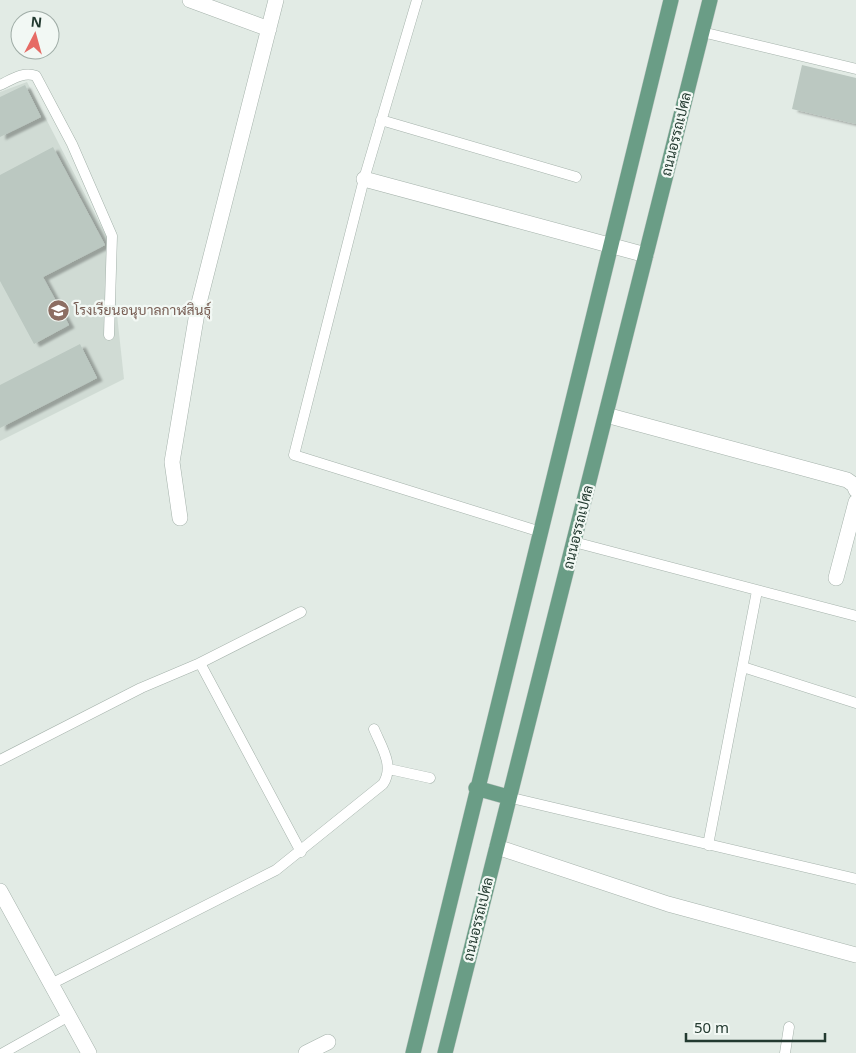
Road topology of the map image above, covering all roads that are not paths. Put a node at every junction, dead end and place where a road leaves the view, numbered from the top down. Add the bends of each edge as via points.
1 (190, 0) edge
2 (276, 0) edge
3 (417, 0) edge
4 (671, 0) edge
5 (710, 0) edge
6 (269, 29) junction
7 (702, 32) junction
8 (856, 69) edge
9 (0, 85) edge
10 (381, 120) junction
11 (576, 177) dead end
12 (364, 179) junction
13 (610, 245) junction
14 (646, 255) junction
15 (110, 335) dead end
16 (606, 415) junction
17 (856, 490) edge
18 (856, 502) edge
19 (180, 518) dead end
20 (541, 532) junction
21 (852, 538) edge
22 (574, 542) junction
23 (836, 578) dead end
24 (757, 591) junction
25 (301, 612) dead end
26 (856, 616) edge
27 (200, 663) junction
28 (742, 667) junction
29 (856, 703) edge
30 (374, 729) dead end
31 (0, 760) edge
32 (389, 769) junction
33 (430, 778) dead end
34 (476, 788) junction
35 (508, 797) junction
36 (708, 844) junction
37 (497, 847) junction
38 (301, 852) junction
39 (856, 879) edge
40 (0, 891) edge
41 (856, 955) edge
42 (51, 984) junction
43 (68, 1016) junction
44 (788, 1028) dead end
45 (328, 1042) dead end
46 (3, 1053) edge
47 (89, 1053) edge
48 (306, 1053) edge
49 (413, 1053) edge
50 (444, 1053) edge
51 (786, 1053) edge

1 - 6 street
2 - 6 street
3 - 10 lane
4 - 13 main road
5 - 7 main road, ถนนอรรถเปศล
6 - 19 street via 198,307 172,462
7 - 8 lane
7 - 14 main road, ถนนอรรถเปศล
9 - 15 lane via 22,74 36,76 109,225 113,246
10 - 11 lane
10 - 12 lane
12 - 13 street
12 - 20 lane via 294,455
13 - 14 street
13 - 20 main road
14 - 16 main road, ถนนอรรถเปศล
16 - 17 street via 847,480 854,484
16 - 22 main road, ถนนอรรถเปศล
18 - 21 street
20 - 34 main road
21 - 23 street
22 - 24 lane
22 - 35 main road, ถนนอรรถเปศล
24 - 26 lane
24 - 28 lane
25 - 27 lane
27 - 31 lane via 141,688
27 - 38 lane
28 - 29 lane
28 - 36 lane
30 - 32 lane
32 - 33 lane
32 - 38 lane via 383,784
34 - 35 main road
34 - 49 main road
35 - 36 lane
35 - 37 main road, ถนนอรรถเปศล
36 - 39 lane
37 - 41 street via 668,904
37 - 50 main road, ถนนอรรถเปศล
38 - 42 lane via 276,870
40 - 42 street
42 - 43 street
43 - 46 lane
43 - 47 street
44 - 51 lane
45 - 48 street

